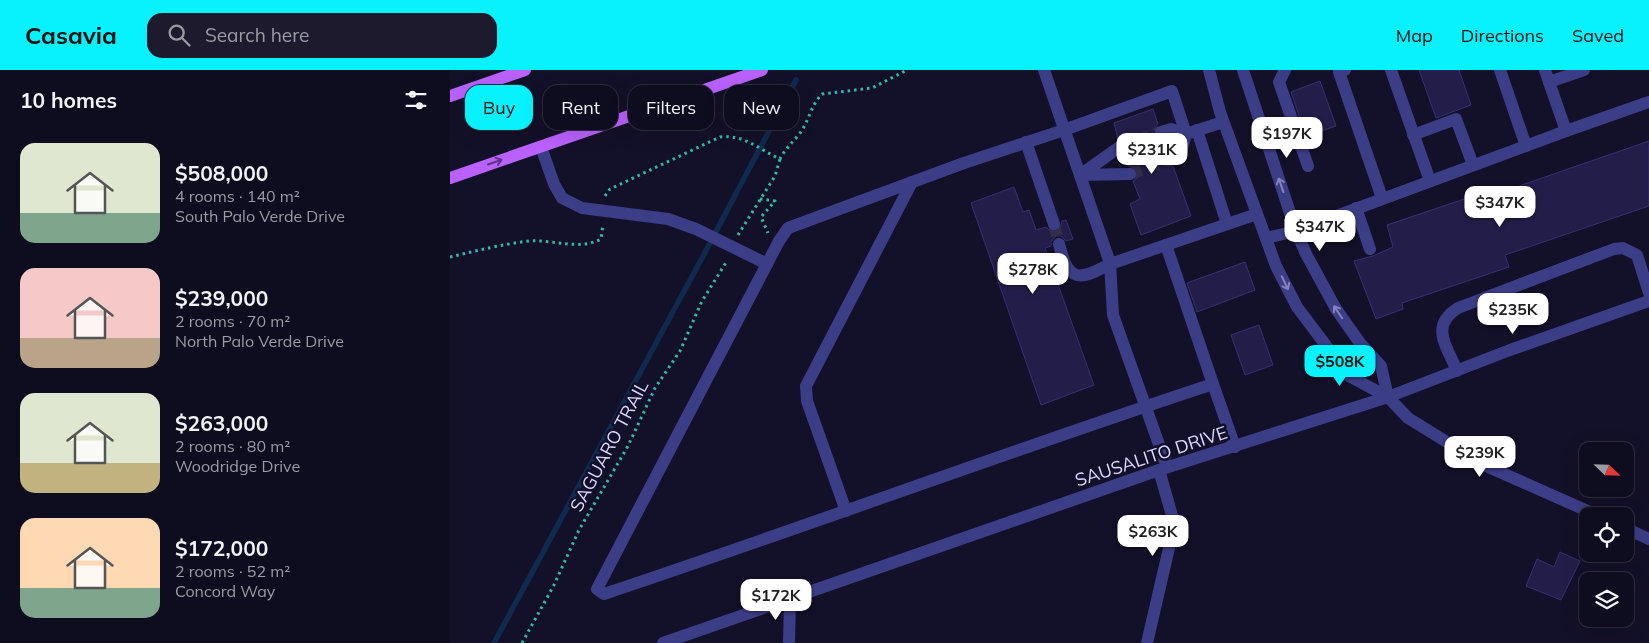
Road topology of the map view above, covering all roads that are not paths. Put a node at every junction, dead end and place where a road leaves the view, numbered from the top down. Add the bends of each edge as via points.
1 (525, 70) edge
2 (762, 70) edge
3 (1044, 70) edge
4 (1209, 70) edge
5 (1243, 70) edge
6 (1285, 70) edge
7 (1391, 70) edge
8 (1500, 70) edge
9 (1584, 70) edge
10 (1339, 71) edge
11 (1547, 76) edge
12 (450, 96) edge
13 (1649, 102) edge
14 (1223, 122) junction
15 (1064, 130) junction
16 (1566, 131) junction
17 (1161, 132) tunnel mouth
18 (1192, 132) junction
19 (1414, 135) junction
20 (1026, 142) junction
21 (1121, 146) tunnel mouth
22 (1526, 146) junction
23 (541, 147) junction
24 (1170, 159) tunnel mouth
25 (1473, 165) junction
26 (1308, 166) dead end
27 (1130, 174) tunnel mouth
28 (1080, 175) junction
29 (450, 178) edge
30 (1430, 181) junction
31 (912, 182) junction
32 (1382, 198) junction
33 (1356, 208) junction
34 (1258, 214) junction
35 (1054, 224) tunnel mouth
36 (1227, 224) junction
37 (1296, 231) junction
38 (1266, 238) junction
39 (1059, 244) tunnel mouth
40 (1166, 245) junction
41 (1370, 249) dead end
42 (767, 264) junction
43 (1110, 264) junction
44 (1649, 293) edge
45 (1649, 301) edge
46 (1457, 371) junction
47 (1213, 384) junction
48 (1388, 398) junction
49 (1144, 406) junction
50 (1235, 447) junction
51 (1163, 469) junction
52 (1579, 507) edge
53 (846, 511) junction
54 (1634, 532) edge
55 (1649, 539) edge
56 (790, 600) junction
57 (663, 643) edge
58 (789, 643) edge
59 (1147, 643) edge

1 - 12 main road
2 - 23 main road
3 - 15 street
4 - 14 street
37 -> 5 street
6 - 26 street via 1279,82
7 - 19 street
8 - 22 street
9 - 11 street
10 - 32 street
11 - 16 street
13 - 16 street
14 - 18 street
14 - 34 street
15 - 18 street via 1172,91
15 - 20 street
15 - 28 street
16 - 22 street
17 - 18 street via 1171,129
18 - 24 street via 1182,150
18 - 36 street
19 - 25 street via 1456,119
19 - 30 street
20 - 31 street
20 - 35 street
21 - 28 street
22 - 25 street
29 -> 23 main road
23 - 42 street via 562,198 582,208 668,219
25 - 30 street
27 - 28 street
28 - 43 street
30 - 32 street
31 - 42 street via 788,228
31 - 53 street via 806,386 807,401
32 - 33 street
33 - 37 street
33 - 41 street
34 - 36 street
34 - 38 street
36 - 40 street
37 - 38 street
48 -> 37 street via 1381,366 1336,309
38 -> 48 street via 1297,307 1348,376
39 - 43 street via 1071,273 1079,276
40 - 43 street
40 - 47 street
42 - 53 street via 597,589 604,594
43 - 49 street via 1113,315
44 - 46 street via 1637,255 1623,248 1458,308 1445,318 1441,331
45 - 46 street, SAUSALITO DRIVE
46 - 48 street, SAUSALITO DRIVE
47 - 49 street
47 - 50 street
48 - 50 street, SAUSALITO DRIVE
48 - 52 street via 1408,418 1484,465
49 - 51 street
49 - 53 street
50 - 51 street, SAUSALITO DRIVE
51 - 56 street, SAUSALITO DRIVE
51 - 59 street via 1173,520 1172,535
54 - 55 street
56 - 57 street, SAUSALITO DRIVE
56 - 58 street

